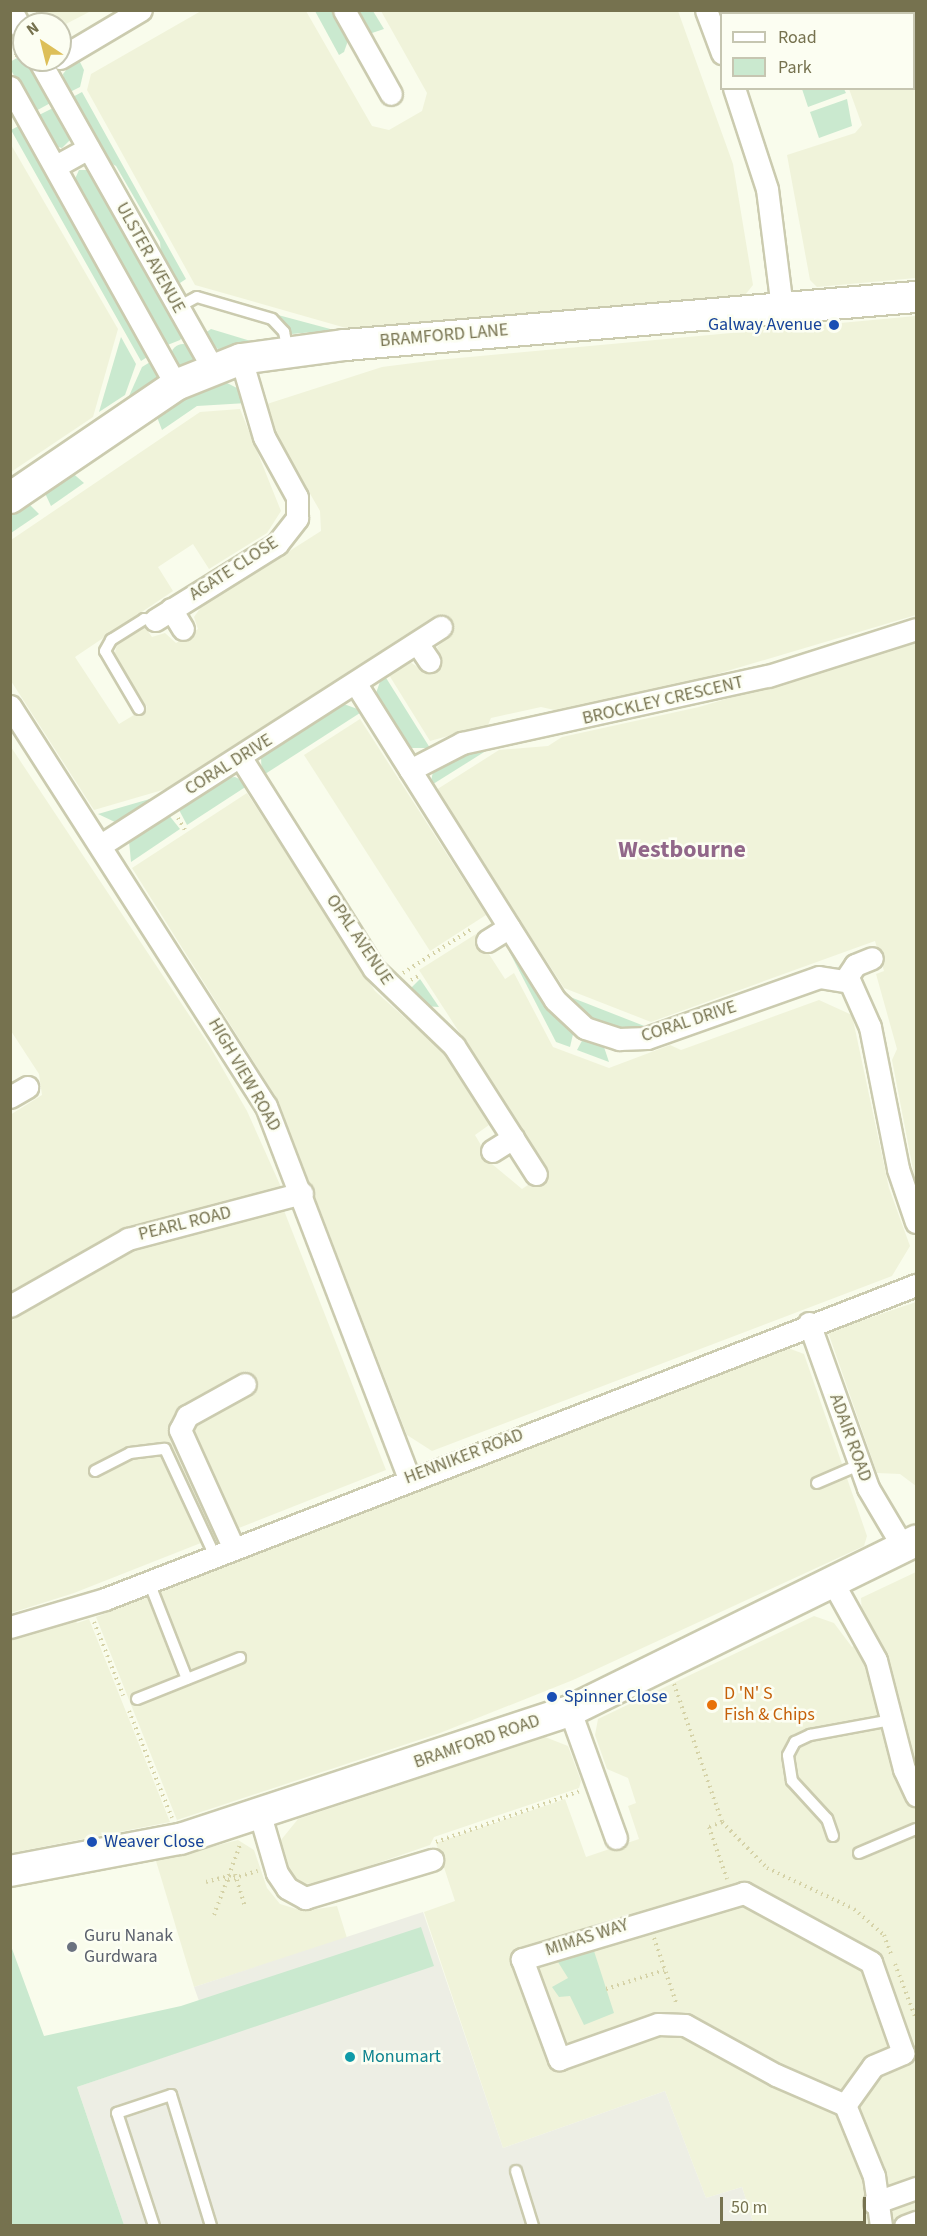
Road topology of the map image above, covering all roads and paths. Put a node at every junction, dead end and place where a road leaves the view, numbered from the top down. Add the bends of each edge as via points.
1 (141, 10) edge
2 (344, 10) edge
3 (706, 10) edge
4 (72, 48) edge
5 (720, 48) edge
6 (54, 72) edge
7 (10, 87) edge
8 (735, 90) edge
9 (391, 94) dead end
10 (88, 148) junction
11 (56, 166) junction
12 (916, 297) edge
13 (178, 307) junction
14 (782, 308) junction
15 (288, 351) junction
16 (241, 359) junction
17 (212, 367) junction
18 (176, 384) junction
19 (10, 498) edge
20 (163, 615) junction
21 (441, 627) dead end
22 (183, 629) dead end
23 (916, 629) edge
24 (417, 643) junction
25 (429, 661) dead end
26 (356, 684) junction
27 (139, 709) dead end
28 (12, 713) edge
29 (241, 758) junction
30 (410, 770) junction
31 (101, 845) junction
32 (509, 927) junction
33 (482, 933) joint
34 (872, 958) dead end
35 (395, 978) dead end
36 (845, 980) junction
37 (513, 1138) junction
38 (492, 1151) dead end
39 (536, 1173) dead end
40 (302, 1193) junction
41 (916, 1222) edge
42 (916, 1285) edge
43 (10, 1306) edge
44 (809, 1323) junction
45 (245, 1384) dead end
46 (859, 1465) junction
47 (95, 1471) dead end
48 (409, 1478) junction
49 (817, 1483) dead end
50 (910, 1544) edge
51 (224, 1552) junction
52 (832, 1581) junction
53 (149, 1582) junction
54 (91, 1615) dead end
55 (10, 1627) edge
56 (240, 1658) dead end
57 (668, 1666) junction
58 (187, 1679) junction
59 (137, 1699) dead end
60 (570, 1711) junction
61 (891, 1720) junction
62 (598, 1785) junction
63 (916, 1795) edge
64 (262, 1822) junction
65 (722, 1822) junction
66 (916, 1829) edge
67 (833, 1836) dead end
68 (616, 1838) dead end
69 (180, 1839) junction
70 (859, 1854) dead end
71 (432, 1860) joint
72 (274, 1866) junction
73 (10, 1871) edge
74 (236, 1877) junction
75 (228, 1878) junction
76 (206, 1882) dead end
77 (731, 1894) junction
78 (245, 1906) dead end
79 (214, 1915) dead end
80 (647, 1918) junction
81 (664, 1970) junction
82 (606, 1989) dead end
83 (916, 2019) edge
84 (685, 2025) junction
85 (845, 2105) junction
86 (516, 2171) dead end
87 (916, 2188) edge
88 (874, 2203) junction
89 (916, 2222) edge
90 (154, 2226) edge
91 (211, 2226) edge
92 (533, 2226) edge
93 (882, 2226) edge
94 (905, 2226) edge

1 - 4 street
2 - 9 street
3 - 5 street
6 - 10 street, ULSTER AVENUE
7 - 11 street
8 - 14 street via 767,189
10 - 11 street
10 - 13 street, ULSTER AVENUE
11 - 18 street
12 - 14 main road, BRAMFORD LANE
13 - 15 lane via 197,297 272,319 284,332
13 - 17 street, ULSTER AVENUE
14 - 15 main road, BRAMFORD LANE
15 - 16 main road, BRAMFORD LANE
16 - 17 main road, BRAMFORD LANE
16 - 20 street, AGATE CLOSE via 264,437 297,497 297,518 277,544
17 - 18 main road, BRAMFORD LANE
18 - 19 main road, BRAMFORD LANE
20 - 22 street, AGATE CLOSE
20 - 27 lane via 144,619 111,640 105,651
21 - 24 street, CORAL DRIVE
23 - 30 street, BROCKLEY CRESCENT via 768,676 462,743
24 - 25 street
24 - 26 street, CORAL DRIVE
26 - 29 street, CORAL DRIVE
26 - 30 street, CORAL DRIVE
28 - 31 street, HIGH VIEW ROAD
29 - 31 street, CORAL DRIVE
29 - 37 street, OPAL AVENUE via 374,969 448,1039
30 - 32 street, CORAL DRIVE
31 - 40 street, HIGH VIEW ROAD via 253,1083
32 - 33 street
32 - 36 street, CORAL DRIVE via 570,1016 585,1028 619,1040 665,1033 819,976
33 - 35 path
34 - 36 street via 855,965
36 - 41 street via 860,995 870,1027 898,1169
37 - 38 street
37 - 39 street, OPAL AVENUE
40 - 43 street, PEARL ROAD via 128,1239
40 - 48 street, HIGH VIEW ROAD
42 - 44 street, HENNIKER ROAD
44 - 46 street, ADAIR ROAD
44 - 48 street, HENNIKER ROAD
45 - 51 street via 187,1416 180,1430
46 - 49 lane
46 - 50 street, ADAIR ROAD
47 - 51 lane via 130,1453 165,1449
48 - 51 street, HENNIKER ROAD
50 - 52 main road, BRAMFORD ROAD
51 - 53 street, HENNIKER ROAD
52 - 57 main road, BRAMFORD ROAD
52 - 61 street via 876,1660
53 - 55 street, HENNIKER ROAD
53 - 58 lane
54 - 69 path
56 - 58 lane
57 - 60 main road, BRAMFORD ROAD
57 - 65 path
58 - 59 lane
60 - 62 street
60 - 64 main road, BRAMFORD ROAD
61 - 63 street
61 - 67 lane via 810,1735 795,1742 788,1755 792,1781 827,1820
62 - 68 street
62 - 71 path via 436,1839
64 - 69 main road, BRAMFORD ROAD
64 - 72 street
64 - 75 path via 242,1840
65 - 77 path via 709,1827
65 - 83 path via 767,1868 854,1909 884,1935
66 - 70 lane
69 - 73 main road, BRAMFORD ROAD
71 - 72 street via 315,1899 287,1888
72 - 74 path
74 - 75 path
74 - 78 path
75 - 76 path
75 - 79 path
77 - 80 street, MIMAS WAY
77 - 85 street via 744,1893 871,1962 903,2053 873,2066
80 - 81 path
80 - 84 street, MIMAS WAY via 522,1959 559,2059 658,2024
81 - 82 path
81 - 84 path
84 - 85 street, MIMAS WAY via 776,2075
85 - 88 street via 874,2176
86 - 92 lane
87 - 88 street
88 - 93 street
89 - 94 street
90 - 91 lane via 117,2113 171,2096

